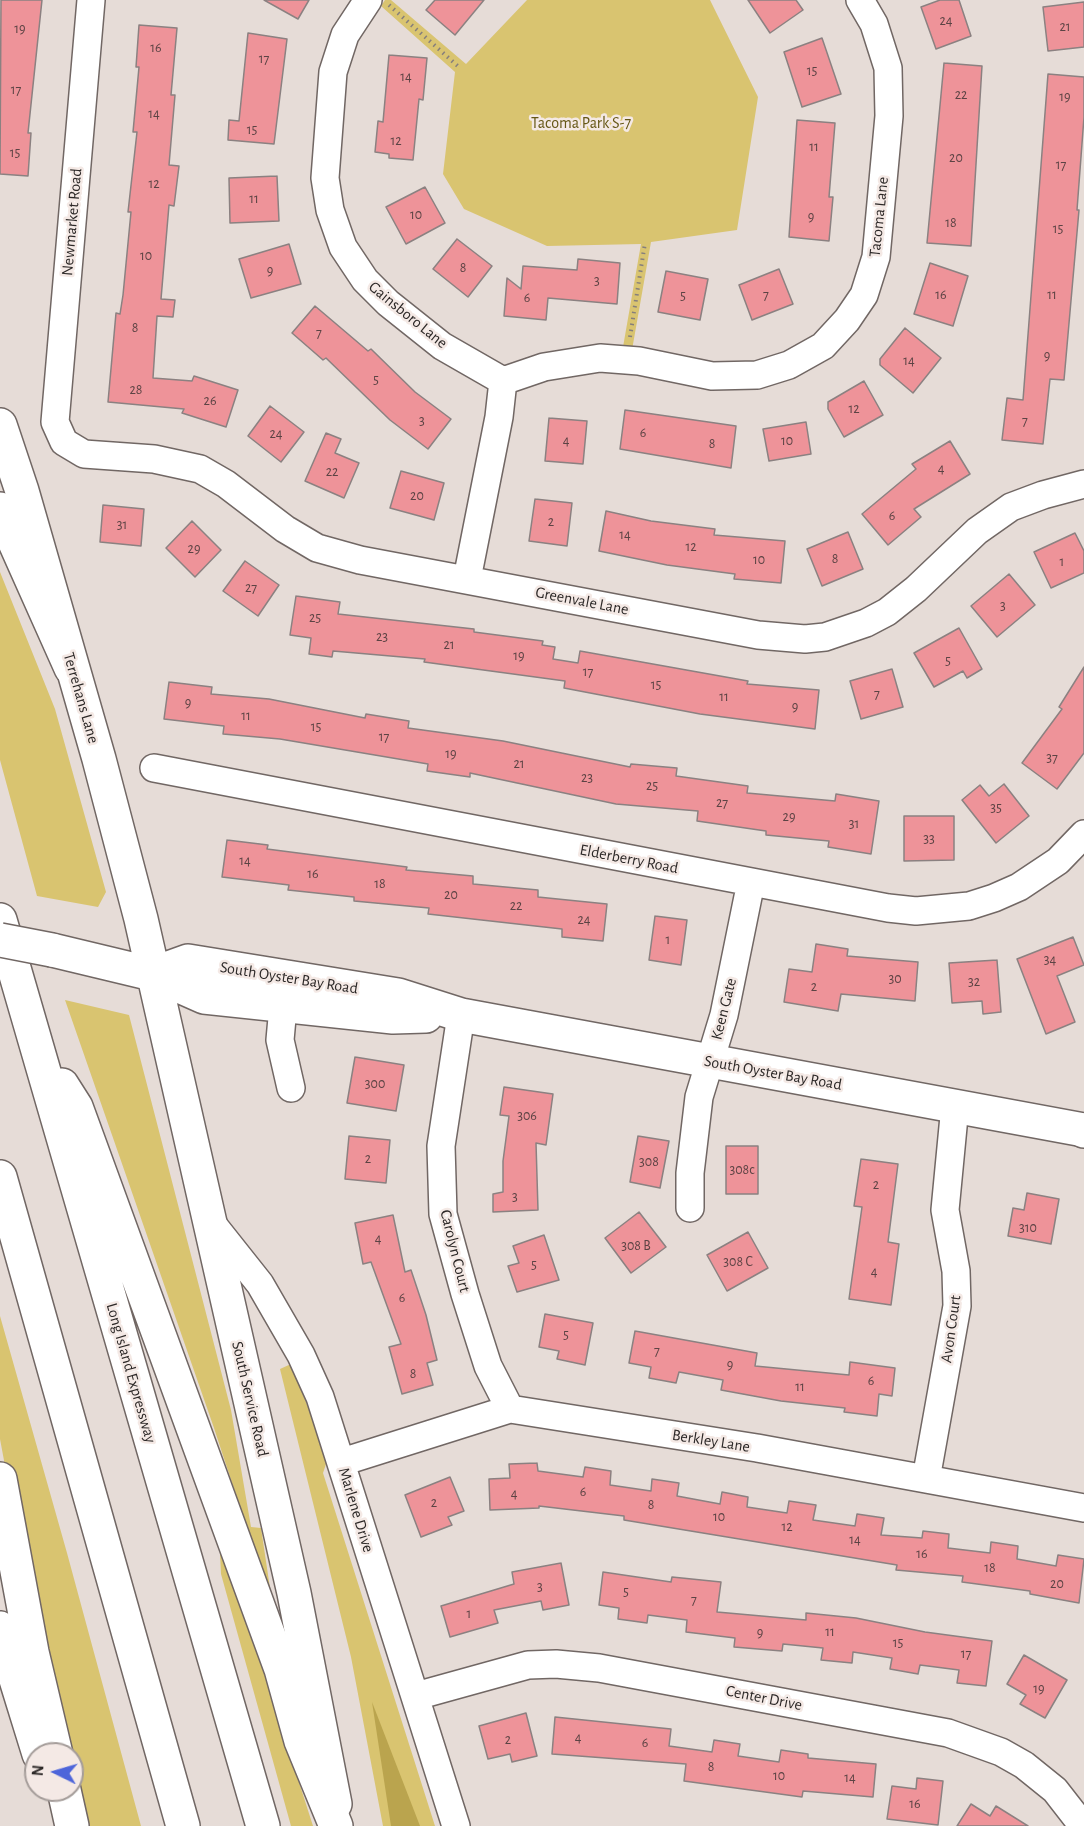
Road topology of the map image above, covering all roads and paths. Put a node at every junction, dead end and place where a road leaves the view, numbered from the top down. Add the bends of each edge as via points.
1 (91, 0) edge
2 (368, 0) edge
3 (383, 0) edge
4 (860, 0) edge
5 (460, 68) dead end
6 (645, 243) dead end
7 (626, 360) junction
8 (503, 381) junction
9 (0, 425) edge
10 (63, 442) joint
11 (1084, 484) edge
12 (0, 509) edge
13 (467, 579) junction
14 (71, 668) junction
15 (154, 768) dead end
16 (1084, 834) edge
17 (751, 882) junction
18 (0, 920) edge
19 (0, 940) edge
20 (152, 974) junction
21 (283, 1007) junction
22 (461, 1015) junction
23 (32, 1035) junction
24 (710, 1062) junction
25 (291, 1088) dead end
26 (955, 1106) junction
27 (1084, 1130) edge
28 (0, 1177) edge
29 (690, 1208) dead end
30 (207, 1218) junction
31 (510, 1409) junction
32 (342, 1462) junction
33 (0, 1479) edge
34 (926, 1479) junction
35 (1084, 1508) edge
36 (0, 1628) edge
37 (416, 1696) junction
38 (35, 1742) edge
39 (53, 1742) edge
40 (55, 1802) edge
41 (67, 1802) edge
42 (62, 1826) edge
43 (72, 1826) edge
44 (183, 1826) edge
45 (263, 1826) edge
46 (338, 1826) edge
47 (456, 1826) edge
48 (1083, 1826) edge

1 - 10 street, Newmarket Road via 54,422
2 - 8 street, Gainsboro Lane via 345,35 333,72 325,178 330,210 343,247 365,280 388,303 442,346
3 - 5 path
4 - 7 street, Tacoma Lane via 874,24 888,68 889,116 876,257 864,295 848,320 823,346 789,365 757,375 712,376
6 - 7 path
7 - 8 street, Tacoma Lane via 600,358 544,367
8 - 13 street
9 - 14 main road, Terrehans Lane
10 - 13 street, Greenvale Lane via 84,454 154,459 200,469 317,548 360,560
11 - 13 street, Greenvale Lane via 1011,507 977,531 887,612 825,637 758,635
12 - 14 main road
14 - 20 main road, Terrehans Lane via 99,759
15 - 17 street, Elderberry Road
16 - 17 street, Elderberry Road via 1058,861 1019,887 969,906 916,911 888,908
17 - 24 street, Keen Gate via 724,1015
18 - 23 main road, Long Island Expressway
19 - 20 main road, South Oyster Bay Road, bridge
20 - 21 main road, South Oyster Bay Road via 204,997
20 - 22 main road, South Oyster Bay Road via 188,961 398,995
20 - 30 main road, South Service Road
21 - 22 main road, South Oyster Bay Road via 393,1017
21 - 25 street via 280,1040
22 - 24 main road, South Oyster Bay Road
22 - 31 street, Carolyn Court via 441,1146 443,1214 488,1366
23 - 45 main road, Long Island Expressway
23 - 46 main road via 76,1107 281,1669 301,1741
24 - 26 main road, South Oyster Bay Road
24 - 29 street, Keen Gate via 694,1131
26 - 27 main road, South Oyster Bay Road
26 - 34 street, Avon Court via 945,1210 956,1271 957,1306
28 - 44 main road
30 - 32 street, Marlene Drive via 260,1284 301,1355
30 - 46 main road, South Service Road via 294,1593
31 - 32 street, Berkley Lane
31 - 34 street, Berkley Lane
32 - 37 street, Marlene Drive
33 - 39 main road
34 - 35 street, Berkley Lane
36 - 38 main road
37 - 47 street, Marlene Drive
37 - 48 street, Center Drive via 528,1665 556,1664 599,1668 948,1733 1001,1752 1024,1765 1055,1790
40 - 42 main road
41 - 43 main road

